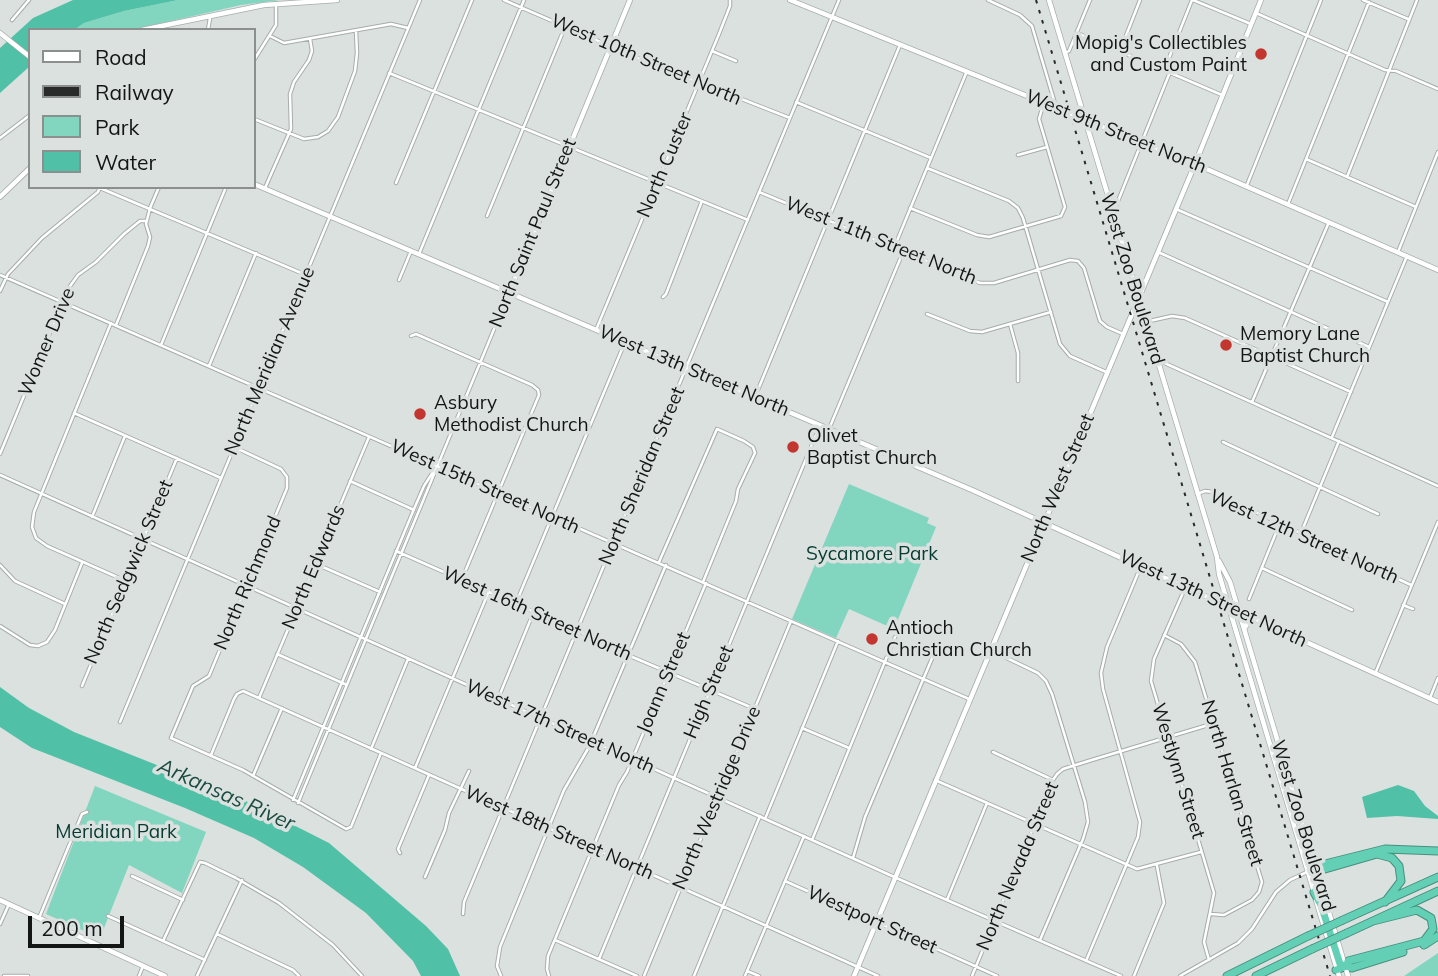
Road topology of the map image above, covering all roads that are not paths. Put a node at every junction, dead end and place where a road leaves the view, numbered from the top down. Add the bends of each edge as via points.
1 (29, 0) edge
2 (337, 0) edge
3 (420, 0) edge
4 (472, 0) edge
5 (504, 0) edge
6 (524, 0) edge
7 (630, 0) edge
8 (730, 0) edge
9 (790, 0) edge
10 (839, 0) edge
11 (988, 0) edge
12 (1049, 0) edge
13 (1090, 0) edge
14 (1140, 0) edge
15 (1193, 0) edge
16 (1261, 0) edge
17 (1321, 0) edge
18 (1363, 0) edge
19 (1417, 0) edge
20 (1368, 2) junction
21 (276, 3) junction
22 (521, 7) junction
23 (1256, 13) junction
24 (210, 15) junction
25 (832, 17) junction
26 (1410, 19) junction
27 (12, 20) dead end
28 (1251, 24) junction
29 (565, 27) junction
30 (151, 28) edge
31 (209, 28) edge
32 (408, 28) junction
33 (356, 31) junction
34 (0, 33) edge
35 (1077, 33) junction
36 (1307, 35) junction
37 (270, 36) junction
38 (310, 39) junction
39 (900, 45) junction
40 (611, 46) junction
41 (712, 51) junction
42 (1120, 51) junction
43 (1065, 53) junction
44 (1348, 53) junction
45 (28, 55) edge
46 (256, 57) edge
47 (736, 61) dead end
48 (1164, 69) junction
49 (1390, 70) junction
50 (967, 71) junction
51 (1170, 72) junction
52 (390, 73) junction
53 (699, 83) junction
54 (1438, 89) edge
55 (435, 92) junction
56 (1223, 95) junction
57 (796, 102) junction
58 (1044, 102) junction
59 (1056, 107) junction
60 (479, 109) junction
61 (28, 117) edge
62 (790, 118) junction
63 (1084, 119) junction
64 (256, 120) edge
65 (523, 128) junction
66 (865, 131) junction
67 (288, 134) junction
68 (0, 138) edge
69 (1142, 142) junction
70 (569, 147) junction
71 (1047, 147) junction
72 (1438, 152) edge
73 (1018, 155) dead end
74 (931, 158) junction
75 (1306, 159) junction
76 (1195, 164) junction
77 (927, 168) junction
78 (28, 170) edge
79 (1347, 177) junction
80 (396, 183) dead end
81 (657, 183) junction
82 (256, 185) edge
83 (1247, 186) junction
84 (265, 188) junction
85 (98, 189) edge
86 (105, 189) edge
87 (158, 189) edge
88 (225, 189) edge
89 (760, 192) junction
90 (0, 197) edge
91 (702, 201) junction
92 (1288, 204) junction
93 (1111, 207) junction
94 (1416, 207) junction
95 (150, 208) junction
96 (911, 208) junction
97 (1176, 209) junction
98 (331, 216) junction
99 (487, 216) dead end
100 (748, 220) junction
101 (828, 220) junction
102 (147, 221) junction
103 (1329, 222) junction
104 (1026, 228) junction
105 (207, 232) junction
106 (894, 248) junction
107 (411, 251) junction
108 (903, 252) junction
109 (1158, 252) junction
110 (1398, 252) junction
111 (256, 253) junction
112 (419, 254) junction
113 (1407, 256) junction
114 (1309, 268) junction
115 (1038, 270) junction
116 (1438, 270) edge
117 (0, 275) edge
118 (306, 275) junction
119 (6, 278) junction
120 (399, 279) dead end
121 (0, 291) edge
122 (509, 293) junction
123 (663, 297) dead end
124 (1138, 298) junction
125 (62, 302) junction
126 (1388, 302) junction
127 (1051, 312) junction
128 (1291, 312) junction
129 (928, 314) dead end
130 (1145, 321) junction
131 (111, 323) junction
132 (1010, 324) junction
133 (116, 326) junction
134 (596, 330) junction
135 (1123, 334) junction
136 (411, 336) dead end
137 (625, 342) junction
138 (161, 345) junction
139 (1369, 347) junction
140 (1272, 356) junction
141 (1157, 359) junction
142 (480, 362) junction
143 (209, 366) junction
144 (687, 368) junction
145 (1107, 372) junction
146 (1018, 381) dead end
147 (259, 388) junction
148 (1351, 392) junction
149 (755, 397) junction
150 (1252, 402) junction
151 (74, 413) junction
152 (820, 425) junction
153 (829, 429) junction
154 (125, 436) junction
155 (369, 436) junction
156 (1332, 438) junction
157 (1339, 441) junction
158 (1223, 442) dead end
159 (234, 447) junction
160 (0, 454) edge
161 (177, 458) junction
162 (436, 466) junction
163 (0, 475) edge
164 (221, 478) junction
165 (350, 481) junction
166 (1438, 486) edge
167 (1320, 487) junction
168 (498, 492) junction
169 (41, 494) junction
170 (1197, 494) junction
171 (414, 509) junction
172 (419, 512) junction
173 (1378, 514) dead end
174 (552, 516) junction
175 (92, 517) junction
176 (1044, 521) junction
177 (1438, 522) edge
178 (1280, 523) junction
179 (1301, 533) junction
180 (143, 540) junction
181 (614, 543) junction
182 (396, 551) junction
183 (401, 553) junction
184 (1217, 557) junction
185 (187, 559) junction
186 (82, 562) junction
187 (659, 562) junction
188 (316, 564) junction
189 (0, 565) edge
190 (666, 565) junction
191 (1141, 566) junction
192 (1262, 568) junction
193 (462, 580) junction
194 (126, 581) junction
195 (705, 583) junction
196 (1411, 584) junction
197 (247, 586) junction
198 (1186, 586) junction
199 (489, 591) junction
200 (379, 592) junction
201 (384, 594) junction
202 (1249, 599) dead end
203 (747, 602) junction
204 (516, 603) junction
205 (65, 604) junction
206 (1403, 605) junction
207 (1230, 607) junction
208 (297, 609) junction
209 (1413, 609) dead end
210 (1237, 610) junction
211 (1352, 610) dead end
212 (534, 611) junction
213 (1259, 620) junction
214 (792, 621) junction
215 (0, 626) edge
216 (1243, 630) junction
217 (577, 631) junction
218 (1164, 635) junction
219 (360, 637) junction
220 (895, 637) dead end
221 (365, 639) junction
222 (838, 641) junction
223 (990, 650) junction
224 (277, 653) junction
225 (629, 655) junction
226 (933, 656) dead end
227 (408, 659) junction
228 (885, 662) junction
229 (669, 673) junction
230 (1375, 674) junction
231 (1438, 678) edge
232 (452, 679) junction
233 (923, 679) junction
234 (342, 682) junction
235 (346, 685) junction
236 (82, 686) dead end
237 (710, 690) junction
238 (259, 698) junction
239 (1430, 698) junction
240 (498, 699) junction
241 (969, 699) junction
242 (1438, 702) edge
243 (282, 708) junction
244 (755, 709) junction
245 (541, 718) junction
246 (120, 722) dead end
247 (1214, 723) junction
248 (323, 727) junction
249 (802, 728) junction
250 (328, 729) junction
251 (1167, 737) junction
252 (592, 741) junction
253 (849, 748) junction
254 (371, 749) junction
255 (1121, 751) junction
256 (993, 752) dead end
257 (381, 753) junction
258 (211, 755) junction
259 (632, 759) junction
260 (1073, 766) junction
261 (415, 768) junction
262 (469, 772) dead end
263 (429, 775) junction
264 (253, 776) junction
265 (674, 778) junction
266 (935, 780) junction
267 (1053, 780) junction
268 (460, 788) junction
269 (717, 797) junction
270 (293, 800) junction
271 (298, 803) junction
272 (987, 803) junction
273 (504, 808) junction
274 (87, 812) dead end
275 (760, 816) junction
276 (765, 818) junction
277 (1035, 824) junction
278 (549, 828) junction
279 (803, 836) junction
280 (812, 840) junction
281 (1080, 844) junction
282 (593, 848) junction
283 (1438, 851) edge
284 (1202, 852) junction
285 (400, 853) dead end
286 (852, 858) junction
287 (1126, 864) junction
288 (1157, 866) junction
289 (636, 868) junction
290 (1312, 870) junction
291 (132, 876) dead end
292 (425, 877) dead end
293 (895, 877) junction
294 (1438, 877) edge
295 (242, 880) junction
296 (785, 881) junction
297 (680, 888) junction
298 (1438, 891) edge
299 (1314, 892) junction
300 (0, 900) edge
301 (183, 900) junction
302 (947, 900) junction
303 (1385, 902) junction
304 (9, 904) junction
305 (722, 907) junction
306 (463, 914) dead end
307 (1211, 914) junction
308 (108, 916) dead end
309 (39, 918) junction
310 (995, 921) junction
311 (1373, 921) junction
312 (876, 922) junction
313 (0, 924) edge
314 (766, 926) junction
315 (217, 934) junction
316 (1438, 936) edge
317 (555, 940) junction
318 (163, 941) junction
319 (1040, 941) junction
320 (599, 959) junction
321 (205, 960) junction
322 (1209, 960) junction
323 (1086, 961) junction
324 (143, 966) junction
325 (1346, 966) junction
326 (858, 967) junction
327 (976, 967) junction
328 (1338, 973) edge
329 (360, 974) edge
330 (746, 974) edge
331 (4, 976) edge
332 (28, 976) edge
333 (139, 976) edge
334 (164, 976) edge
335 (197, 976) edge
336 (299, 976) edge
337 (355, 976) edge
338 (501, 976) edge
339 (550, 976) edge
340 (638, 976) edge
341 (644, 976) edge
342 (694, 976) edge
343 (759, 976) edge
344 (854, 976) edge
345 (878, 976) edge
346 (972, 976) edge
347 (997, 976) edge
348 (1121, 976) edge
349 (1134, 976) edge
350 (1180, 976) edge
351 (1227, 976) edge
352 (1256, 976) edge
353 (1348, 976) edge

1 - 27 street
2 - 21 main road
3 - 32 street, North Meridian Avenue
4 - 55 street
5 - 22 street, West 10th Street North
6 - 22 street
7 - 40 main road, North Saint Paul Street
8 - 41 street, North Custer
9 - 25 main road, West 9th Street North
10 - 25 street, North Sheridan Street
11 - 59 street via 1032,26
12 - 43 main road, West Zoo Boulevard
13 - 35 street
14 - 42 street
15 - 28 street
15 - 48 street
16 - 23 main road, North West Street
17 - 36 street
18 - 20 street
19 - 26 street
20 - 26 street
20 - 44 street
21 - 24 main road
21 - 37 street via 277,20
22 - 29 street, West 10th Street North
22 - 60 street
23 - 28 main road, North West Street
23 - 36 street
24 - 30 main road
24 - 31 street
25 - 39 main road, West 9th Street North
25 - 57 street, North Sheridan Street
26 - 49 street
28 - 56 main road, North West Street
29 - 40 street, West 10th Street North
29 - 65 street
32 - 33 street via 391,24
32 - 52 street, North Meridian Avenue
33 - 38 street
33 - 67 street via 357,62 335,122 318,137
34 - 45 main road
35 - 42 street
35 - 43 street
36 - 44 street
36 - 83 street
37 - 38 street via 284,43
37 - 46 street
38 - 67 street via 309,60 290,94
39 - 50 main road, West 9th Street North
39 - 66 street
40 - 53 street, West 10th Street North
40 - 70 main road, North Saint Paul Street
41 - 47 street
41 - 53 street, North Custer
42 - 48 street
43 - 63 main road, West Zoo Boulevard
44 - 49 street
44 - 75 street
48 - 51 street
49 - 54 street
49 - 79 street
50 - 58 main road, West 9th Street North
50 - 74 street
51 - 56 street
51 - 69 street
52 - 55 street
52 - 98 street, North Meridian Avenue
53 - 62 street, West 10th Street North
53 - 81 street, North Custer
55 - 60 street
55 - 80 street
56 - 76 main road, North West Street
57 - 62 street, North Sheridan Street
57 - 66 street
58 - 59 main road, West 9th Street North
58 - 71 street via 1039,119
59 - 63 main road, West 9th Street North
60 - 65 street
60 - 112 street
61 - 68 street
62 - 89 street, North Sheridan Street
63 - 69 main road, West 9th Street North
63 - 93 main road, West Zoo Boulevard
64 - 67 street
65 - 70 street
65 - 99 street
66 - 74 street
66 - 101 street
67 - 84 street
69 - 76 main road, West 9th Street North
69 - 93 street
70 - 81 street
70 - 122 main road, North Saint Paul Street
71 - 73 street
71 - 104 street via 1065,211 1058,218
72 - 94 street
74 - 77 street
75 - 79 street
75 - 92 street
76 - 83 main road, West 9th Street North
76 - 97 main road, North West Street
77 - 96 street
77 - 104 street via 1009,201 1021,213
78 - 90 main road
79 - 94 street
81 - 91 street
81 - 134 street, North Custer
82 - 84 main road, West 13th Street North
83 - 92 main road, West 9th Street North
84 - 98 main road, West 13th Street North
85 - 119 street via 42,237
86 - 95 street
87 - 95 street
88 - 105 street
89 - 100 street, North Sheridan Street
89 - 101 street, West 11th Street North
91 - 100 street
91 - 123 street
92 - 103 main road, West 9th Street North
93 - 124 main road, West Zoo Boulevard
94 - 110 street
95 - 102 street
95 - 105 street
96 - 104 street via 984,237
96 - 106 street
97 - 109 main road, North West Street
97 - 114 street
98 - 107 main road, West 13th Street North
98 - 118 street, North Meridian Avenue
100 - 144 street, North Sheridan Street
101 - 106 street, West 11th Street North
101 - 149 street
102 - 125 street, Womer Drive via 140,221 78,275
102 - 133 street via 148,246
103 - 110 main road, West 9th Street North
103 - 114 street
104 - 115 street
105 - 111 street
105 - 138 street
106 - 108 street, West 11th Street North
107 - 112 main road, West 13th Street North
107 - 120 street
108 - 115 street, West 11th Street North via 980,283
108 - 153 street
109 - 124 main road, North West Street
109 - 128 street
110 - 113 main road, West 9th Street North
111 - 118 street
111 - 143 street
112 - 122 main road, West 13th Street North
113 - 116 main road, West 9th Street North
113 - 126 street
114 - 126 street
114 - 128 street
115 - 127 street
115 - 135 street, West 11th Street North via 1070,260 1079,262 1100,321
117 - 119 street, West 15th Street North
118 - 147 street, North Meridian Avenue
119 - 121 street
119 - 125 street, West 15th Street North
122 - 134 main road, West 13th Street North
122 - 142 street, North Saint Paul Street
124 - 130 main road, West Zoo Boulevard
124 - 135 main road, North West Street
125 - 131 street, West 15th Street North
125 - 160 street, Womer Drive
126 - 139 street
127 - 132 street
127 - 145 street via 1066,353
128 - 139 street
128 - 140 street
129 - 132 street via 970,331
130 - 140 street via 1185,318
130 - 141 main road, West Zoo Boulevard
131 - 133 street, West 15th Street North
131 - 151 street
132 - 146 street via 1018,353
133 - 138 street, West 15th Street North
134 - 137 main road, West 13th Street North
135 - 145 main road, North West Street
136 - 142 street via 416,334
137 - 144 main road, West 13th Street North
137 - 174 street
138 - 143 street, West 15th Street North
139 - 148 street
140 - 148 street
140 - 150 street
141 - 150 street
141 - 170 main road, West Zoo Boulevard
142 - 162 street, North Saint Paul Street
142 - 168 street via 536,388 539,395
143 - 147 street, West 15th Street North
144 - 149 main road, West 13th Street North
144 - 181 street, North Sheridan Street
145 - 176 main road, North West Street
147 - 155 street, West 15th Street North
147 - 159 street, North Meridian Avenue
148 - 156 street
149 - 152 main road, West 13th Street North
150 - 156 street
151 - 154 street
151 - 169 street
152 - 153 main road, West 13th Street North
152 - 203 street, High Street
153 - 176 main road, West 13th Street North
154 - 161 street
154 - 175 street
155 - 162 street, West 15th Street North
155 - 165 street, North Edwards
156 - 157 street
157 - 166 street
157 - 167 street
158 - 167 street
159 - 164 street, North Meridian Avenue
159 - 197 street, North Richmond via 281,469 288,483
161 - 164 street
161 - 180 street, North Sedgwick Street
162 - 168 street, West 15th Street North
162 - 171 street, North Saint Paul Street
162 - 172 street, North Saint Paul Street
163 - 169 street, West 17th Street North
164 - 185 street, North Meridian Avenue
165 - 171 street
165 - 188 street, North Edwards
167 - 173 street
167 - 179 street
168 - 174 street, West 15th Street North
168 - 193 street
169 - 175 street, West 17th Street North
169 - 186 street via 33,532 40,542
170 - 178 street, West 12th Street North via 1213,492
170 - 184 main road, West Zoo Boulevard
171 - 172 street
171 - 182 street, North Saint Paul Street
172 - 183 street, North Saint Paul Street
174 - 181 street, West 15th Street North
174 - 204 street
175 - 180 street, West 17th Street North
176 - 191 main road, West 13th Street North
176 - 223 main road, North West Street
177 - 196 street
178 - 179 street, West 12th Street North
178 - 192 street
179 - 196 street, West 12th Street North
180 - 185 street, West 17th Street North
180 - 194 street, North Sedgwick Street
181 - 187 street, West 15th Street North
181 - 217 street, North Sheridan Street
182 - 183 street, West 16th Street North
182 - 200 street, North Saint Paul Street
183 - 193 street, West 16th Street North
183 - 201 street, North Saint Paul Street
184 - 207 main road, West Zoo Boulevard
184 - 210 main road, West Zoo Boulevard
185 - 197 street, West 17th Street North
185 - 246 street, North Meridian Avenue
186 - 194 street
186 - 205 street
187 - 190 street, West 15th Street North
187 - 195 street, Joann Street via 717,429 744,441 755,449
188 - 200 street
188 - 208 street, North Edwards
189 - 205 street via 15,581
190 - 195 street, West 15th Street North
190 - 225 street
191 - 198 main road, West 13th Street North
191 - 255 street via 1101,667
192 - 202 street
192 - 211 street
193 - 199 street, West 16th Street North
194 - 236 street, North Sedgwick Street
195 - 203 street, West 15th Street North
195 - 229 street, Joann Street
196 - 206 street
197 - 208 street, West 17th Street North
197 - 258 street, North Richmond via 209,676 193,686 171,738
198 - 207 main road, West 13th Street North
198 - 218 street, Westlynn Street
199 - 204 street, West 16th Street North
199 - 232 street
200 - 201 street
200 - 219 street, North Saint Paul Street
201 - 221 street, North Saint Paul Street
203 - 214 street, West 15th Street North
203 - 237 street, High Street
204 - 212 street, West 16th Street North
205 - 215 street via 51,638 40,645 25,643
206 - 209 street
206 - 230 street
207 - 210 main road, West 13th Street North
207 - 290 main road, West Zoo Boulevard
208 - 219 street, West 17th Street North
208 - 224 street, North Edwards
210 - 213 main road, West 13th Street North
210 - 216 main road, West Zoo Boulevard
212 - 217 street, West 16th Street North
212 - 240 street
213 - 216 main road via 1249,621
213 - 230 main road, West 13th Street North
214 - 222 street, West 15th Street North
214 - 244 street, North Westridge Drive
216 - 290 main road, West Zoo Boulevard
217 - 225 street, West 16th Street North
217 - 245 street, North Sheridan Street
218 - 247 street, North Harlan Street via 1181,644 1195,662
218 - 251 street, Westlynn Street via 1150,675
219 - 221 street, West 17th Street North
219 - 234 street, North Saint Paul Street
220 - 228 street
221 - 227 street, West 17th Street North
221 - 235 street, North Saint Paul Street
222 - 228 street, West 15th Street North
222 - 249 street
223 - 241 main road, North West Street
223 - 260 street via 1046,681
224 - 234 street
224 - 238 street, North Edwards
225 - 229 street, West 16th Street North
225 - 252 street
226 - 233 street
227 - 232 street, West 17th Street North
227 - 254 street
228 - 233 street, West 15th Street North
228 - 253 street
229 - 237 street, West 16th Street North
229 - 259 street, Joann Street
230 - 239 main road, West 13th Street North
231 - 239 street
232 - 240 street, West 17th Street North
232 - 261 street
233 - 241 street, West 15th Street North
233 - 286 street
234 - 235 street
234 - 248 street, North Saint Paul Street
235 - 250 street, North Saint Paul Street
237 - 244 street, West 16th Street North
237 - 265 street, High Street
238 - 243 street, West 18th Street North
238 - 258 street, West 18th Street North via 240,691
239 - 242 main road, West 13th Street North
240 - 245 street, West 17th Street North
241 - 266 main road, North West Street
243 - 248 street, West 18th Street North
243 - 264 street
244 - 269 street, North Westridge Drive
245 - 252 street, West 17th Street North
245 - 273 street, North Sheridan Street
247 - 251 street, North Nevada Street
247 - 307 street, North Harlan Street via 1262,885 1252,900 1224,915
248 - 250 street, West 18th Street North
248 - 270 street, North Saint Paul Street
249 - 253 street
249 - 276 street
250 - 254 street, West 18th Street North
250 - 271 street, North Saint Paul Street
251 - 255 street, North Nevada Street
251 - 284 street, Westlynn Street
252 - 259 street, West 17th Street North
252 - 278 street
253 - 280 street
254 - 257 street, West 18th Street North
255 - 260 street, North Nevada Street
255 - 287 street via 1140,822
256 - 267 street
257 - 261 street, West 18th Street North
257 - 271 street via 346,829
258 - 264 street
259 - 265 street, West 17th Street North
259 - 282 street, Joann Street
260 - 267 street, North Nevada Street
260 - 281 street via 1088,822
261 - 263 street, West 18th Street North
262 - 268 street
263 - 268 street, West 18th Street North
263 - 285 street
264 - 270 street
265 - 269 street, West 17th Street North
265 - 289 street, High Street
266 - 272 street
266 - 293 main road, North West Street
267 - 277 street, North Nevada Street
268 - 273 street, West 18th Street North
268 - 292 street
269 - 275 street, West 17th Street North
269 - 297 street, North Westridge Drive
270 - 271 street
272 - 277 street
272 - 302 street
273 - 278 street, West 18th Street North
273 - 306 street, North Sheridan Street
274 - 309 street via 82,814
275 - 276 street, West 17th Street North
275 - 305 street
276 - 279 street, West 17th Street North
277 - 281 street
277 - 310 street, North Nevada Street
278 - 282 street, West 18th Street North
278 - 338 street via 500,947
279 - 280 street, West 17th Street North
279 - 296 street
280 - 286 street, West 17th Street North
281 - 287 street
281 - 319 street
282 - 289 street, West 18th Street North
282 - 317 street, Joann Street
283 - 290 highway via 1385,849
284 - 288 street
284 - 307 street, Westlynn Street via 1214,893
286 - 293 street, West 17th Street North
287 - 288 street via 1142,869
287 - 323 street
288 - 349 street via 1164,903
289 - 297 street, West 18th Street North
289 - 320 street, High Street
290 - 299 main road, West Zoo Boulevard
290 - 303 highway via 1377,854 1392,858 1399,866 1401,881
290 - 322 street via 1276,892 1245,937
290 - 325 main road, West Zoo Boulevard
291 - 301 street
293 - 302 street, West 17th Street North
293 - 312 main road, North West Street
294 - 303 highway
295 - 301 street via 200,862
295 - 315 street
295 - 329 street via 309,924
296 - 312 street, Westport Street
296 - 314 street
297 - 305 street, West 18th Street North
297 - 341 street, North Westridge Drive
298 - 311 highway
299 - 325 highway via 1340,964
299 - 328 main road, West Zoo Boulevard
300 - 304 main road
301 - 318 street
302 - 310 street, West 17th Street North
303 - 351 highway, bridge
304 - 309 main road
304 - 313 street
305 - 314 street, West 18th Street North
305 - 342 street
307 - 322 street, Westlynn Street via 1204,942
308 - 318 street
309 - 324 main road
310 - 319 street, West 17th Street North
310 - 327 street, North Nevada Street
311 - 325 highway via 1417,910 1431,918 1433,929 1424,941 1349,961
311 - 352 highway, bridge
312 - 326 main road, North West Street
312 - 327 street, Westport Street
314 - 326 street, West 18th Street North
314 - 330 street
315 - 321 street
315 - 336 street
316 - 325 highway via 1428,944
317 - 320 street
317 - 339 street, Joann Street via 547,962
318 - 321 street
319 - 323 street, West 17th Street North
320 - 340 street
321 - 335 street
322 - 350 street
323 - 348 street, West 17th Street North
324 - 333 street
324 - 334 main road
325 - 328 highway
325 - 353 main road, West Zoo Boulevard
326 - 344 main road, North West Street
326 - 345 street, West 18th Street North
327 - 346 street, North Nevada Street
327 - 347 street, Westport Street
329 - 337 street
330 - 343 street
331 - 332 street

